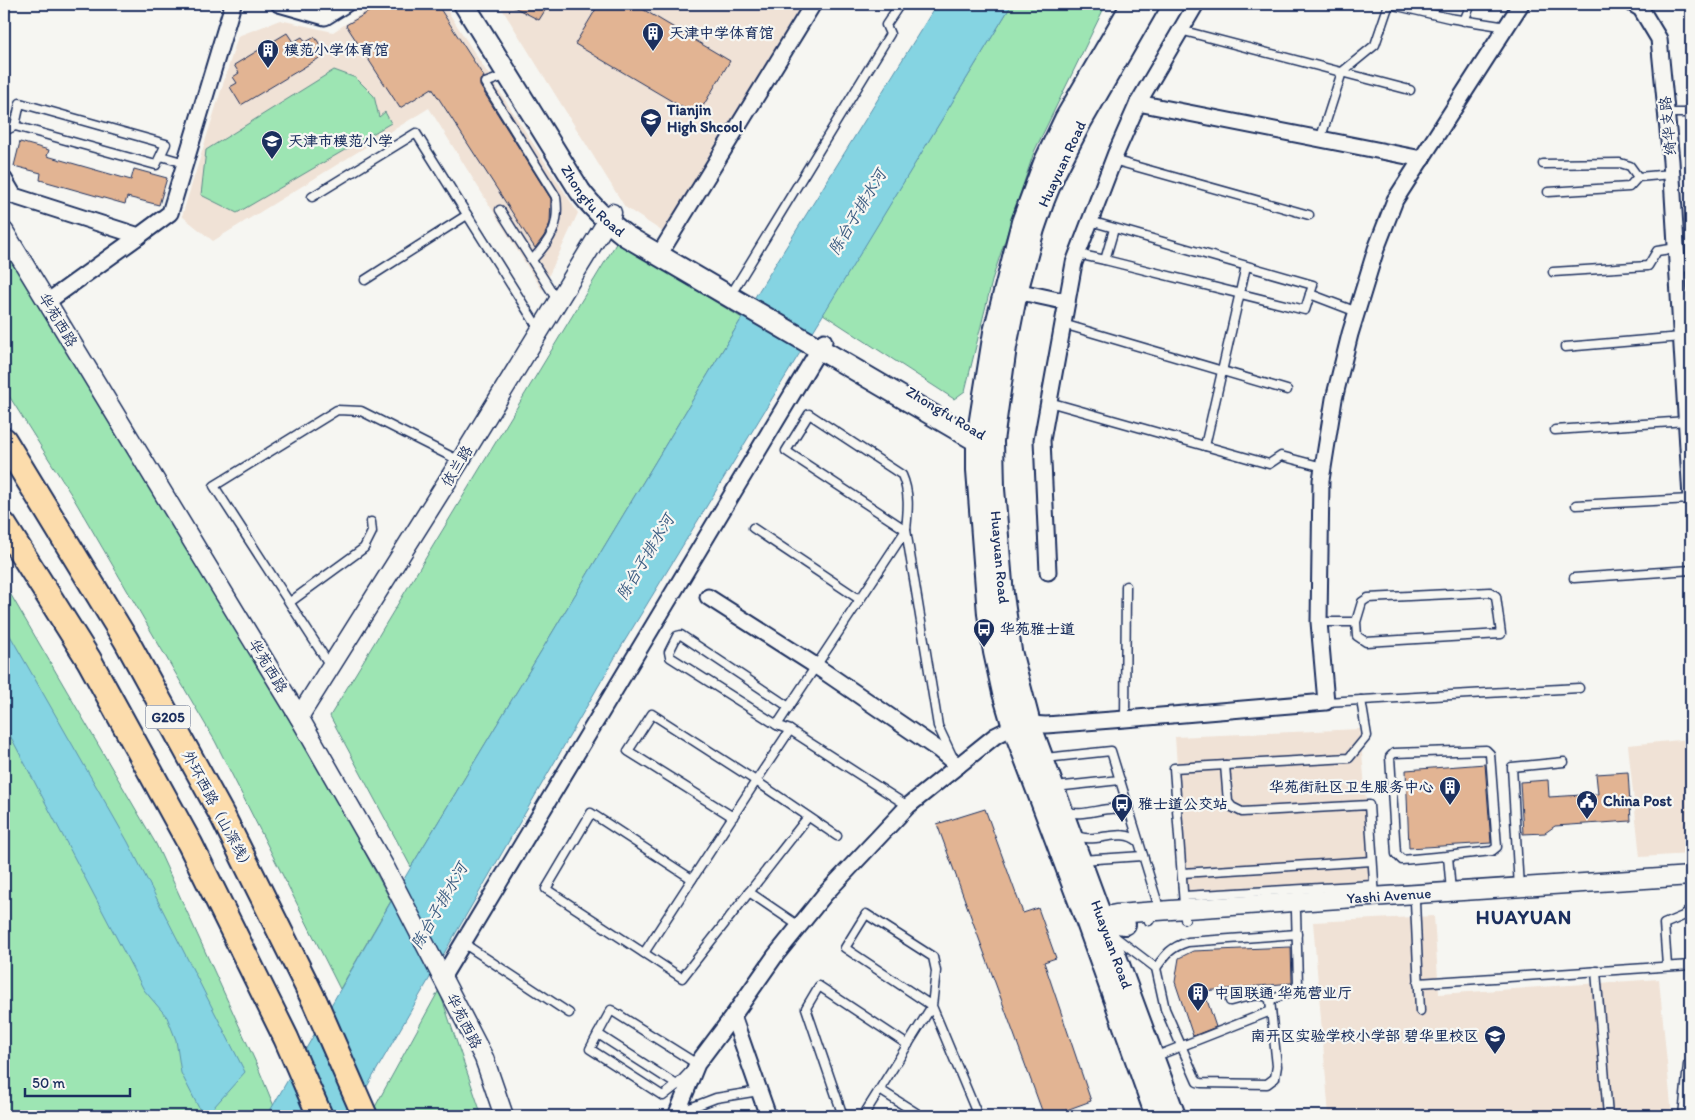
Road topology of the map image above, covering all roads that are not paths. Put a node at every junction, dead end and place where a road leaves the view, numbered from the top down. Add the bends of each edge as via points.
1 (233, 4) edge
2 (280, 4) edge
3 (346, 4) edge
4 (464, 4) edge
5 (472, 4) edge
6 (813, 4) edge
7 (900, 4) edge
8 (1132, 4) edge
9 (1149, 4) edge
10 (1196, 4) edge
11 (1389, 4) edge
12 (1471, 4) edge
13 (1521, 4) edge
14 (1633, 4) edge
15 (327, 11) edge
16 (1464, 20) junction
17 (1507, 26) junction
18 (1180, 30) junction
19 (1342, 72) junction
20 (507, 74) junction
21 (1410, 90) dead end
22 (1138, 103) junction
23 (1691, 112) edge
24 (1666, 113) junction
25 (14, 126) junction
26 (4, 132) edge
27 (1320, 140) junction
28 (161, 156) junction
29 (1422, 159) junction
30 (1113, 160) junction
31 (185, 163) junction
32 (1543, 164) dead end
33 (1672, 174) junction
34 (1638, 177) junction
35 (4, 179) edge
36 (1548, 192) dead end
37 (312, 197) dead end
38 (500, 210) dead end
39 (467, 215) junction
40 (1309, 215) dead end
41 (610, 218) junction
42 (1090, 221) junction
43 (1114, 229) junction
44 (4, 231) edge
45 (138, 236) junction
46 (1677, 248) junction
47 (661, 251) junction
48 (1077, 254) junction
49 (532, 260) junction
50 (1105, 260) junction
51 (1246, 266) junction
52 (1685, 268) edge
53 (1553, 272) dead end
54 (365, 280) dead end
55 (1010, 290) junction
56 (1240, 294) junction
57 (1310, 294) junction
58 (737, 295) junction
59 (557, 300) junction
60 (46, 302) junction
61 (1067, 302) junction
62 (1357, 312) junction
63 (1063, 324) junction
64 (540, 331) junction
65 (1681, 336) junction
66 (819, 344) junction
67 (1566, 347) dead end
68 (1222, 371) junction
69 (1287, 390) dead end
70 (1049, 402) junction
71 (1688, 426) edge
72 (1555, 430) dead end
73 (974, 434) junction
74 (4, 440) edge
75 (1205, 446) junction
76 (460, 461) junction
77 (1323, 467) junction
78 (986, 472) junction
79 (1691, 498) edge
80 (1576, 505) dead end
81 (371, 522) dead end
82 (4, 525) edge
83 (753, 528) dead end
84 (906, 530) junction
85 (1691, 570) edge
86 (1048, 572) dead end
87 (1574, 578) dead end
88 (1126, 586) dead end
89 (708, 597) dead end
90 (859, 600) junction
91 (290, 602) junction
92 (1319, 622) junction
93 (1356, 622) junction
94 (816, 666) junction
95 (331, 668) junction
96 (1579, 688) dead end
97 (1361, 700) junction
98 (1326, 702) junction
99 (789, 706) junction
100 (299, 717) junction
101 (1125, 719) junction
102 (777, 725) junction
103 (1022, 726) junction
104 (790, 730) junction
105 (1043, 758) junction
106 (1564, 762) dead end
107 (1225, 765) junction
108 (958, 766) junction
109 (1120, 780) junction
110 (756, 781) junction
111 (1054, 787) junction
112 (908, 806) junction
113 (1061, 807) junction
114 (1131, 815) junction
115 (733, 817) junction
116 (808, 817) junction
117 (1070, 831) junction
118 (837, 836) dead end
119 (1139, 842) junction
120 (1143, 856) junction
121 (1446, 856) junction
122 (1081, 860) junction
123 (1372, 861) junction
124 (1182, 873) junction
125 (1691, 876) edge
126 (692, 879) junction
127 (1691, 883) edge
128 (1519, 891) junction
129 (749, 892) junction
130 (1084, 894) junction
131 (1374, 896) junction
132 (1452, 896) junction
133 (1415, 902) junction
134 (1691, 909) edge
135 (1169, 910) junction
136 (1296, 912) junction
137 (1123, 919) junction
138 (1096, 922) junction
139 (799, 926) junction
140 (1296, 934) junction
141 (463, 943) junction
142 (644, 953) junction
143 (1691, 965) edge
144 (1667, 966) junction
145 (1156, 968) junction
146 (1596, 971) junction
147 (441, 975) junction
148 (1418, 983) junction
149 (1270, 1000) junction
150 (1230, 1001) dead end
151 (932, 1006) junction
152 (1271, 1010) junction
153 (1420, 1011) dead end
154 (569, 1013) dead end
155 (733, 1016) junction
156 (598, 1034) junction
157 (908, 1045) junction
158 (1180, 1046) junction
159 (1152, 1058) junction
160 (697, 1064) junction
161 (1691, 1065) edge
162 (676, 1085) junction
163 (880, 1090) junction
164 (759, 1091) junction
165 (676, 1115) edge
166 (320, 1116) edge
167 (365, 1116) edge
168 (504, 1116) edge
169 (768, 1116) edge
170 (843, 1116) edge
171 (863, 1116) edge
172 (921, 1116) edge
173 (978, 1116) edge
174 (1168, 1116) edge
175 (1608, 1116) edge
176 (1683, 1116) edge

1 - 31 street
2 - 15 street
3 - 15 street
4 - 20 main road, Zhongfu Road
5 - 41 main road, Zhongfu Road
6 - 47 street
7 - 58 lane via 886,25 890,34
8 - 55 main road, Huayuan Road via 1084,84 1044,163 1022,222
9 - 55 main road, Huayuan Road via 1054,173
10 - 18 street
11 - 16 lane
11 - 19 lane via 1375,45
12 - 16 lane
13 - 17 street
14 - 24 street, 绮华支路 via 1641,9 1659,39
16 - 17 lane
17 - 29 street
18 - 19 lane
18 - 22 street
19 - 21 lane
19 - 27 lane
20 - 41 main road, Zhongfu Road via 580,191 592,207
20 - 49 lane via 485,83 556,197 558,210 554,230
22 - 27 street
22 - 30 street
23 - 24 lane
24 - 33 street, 绮华支路
25 - 26 lane
25 - 28 lane via 156,165
25 - 28 lane via 20,103 166,144
27 - 29 street
28 - 31 lane
29 - 62 street via 1395,200 1376,248
30 - 40 lane
30 - 42 street
31 - 45 street via 170,213
32 - 34 lane via 1620,162 1630,166
33 - 34 lane
33 - 46 street, 绮华支路
34 - 36 lane via 1629,188
35 - 45 street via 14,196
37 - 39 lane via 416,133
38 - 49 lane
39 - 54 lane
39 - 64 lane
41 - 47 main road, Zhongfu Road via 626,236
41 - 59 street, 依兰路
42 - 43 lane
42 - 48 street
43 - 50 lane
43 - 51 lane
44 - 60 street, 华苑西路
45 - 60 street
46 - 52 street, 绮华支路
46 - 53 lane via 1657,251 1648,266
47 - 58 main road, Zhongfu Road
48 - 50 lane
48 - 61 street
49 - 59 lane
50 - 56 lane
51 - 56 lane
51 - 57 lane via 1313,285
52 - 65 street, 绮华支路
55 - 61 street
55 - 73 main road, Huayuan Road via 994,332
55 - 73 main road, Huayuan Road via 999,396
56 - 57 lane via 1305,310
56 - 68 lane
57 - 62 lane
58 - 66 main road, Zhongfu Road
59 - 64 street, 依兰路
60 - 100 street, 华苑西路
61 - 63 street
62 - 77 street via 1334,399
63 - 68 lane
63 - 70 street
64 - 76 street, 依兰路
65 - 67 lane
65 - 71 street, 绮华支路
66 - 73 main road, Zhongfu Road
66 - 141 street
68 - 69 lane
68 - 75 lane
70 - 75 lane
70 - 86 street via 1042,440
71 - 72 lane
71 - 79 street, 绮华支路
73 - 78 main road, Huayuan Road
73 - 78 main road, Zhongfu Road via 970,446
74 - 167 highway, 外环西路（山深线） / G205 via 126,640 223,817 316,1002
75 - 77 lane via 1269,464 1281,456
76 - 91 lane via 361,410 337,410 214,486
76 - 95 street, 依兰路
77 - 92 street
78 - 103 main road, Huayuan Road via 988,614 997,672
79 - 80 lane
81 - 91 lane via 372,532 364,548
82 - 166 highway, G205 via 89,660 190,844 286,1038
83 - 90 lane
84 - 84 lane via 908,505 902,475 809,414 786,451
84 - 90 lane
84 - 108 lane via 938,726
85 - 87 lane
88 - 101 lane
89 - 94 street
90 - 94 lane
91 - 95 lane
92 - 93 lane
92 - 98 street
93 - 93 lane via 1362,602 1368,598 1490,592 1496,596 1501,634 1366,642 1357,636
94 - 99 lane
94 - 108 street
95 - 100 street, 依兰路
96 - 97 lane
97 - 98 lane
97 - 107 lane via 1367,736 1349,758
98 - 101 street
99 - 102 lane
99 - 102 lane via 681,635 677,636 669,652 670,657
100 - 147 street, 华苑西路 via 386,869
101 - 103 street
102 - 104 lane
103 - 105 main road, Huayuan Road
103 - 108 street via 995,736
103 - 130 main road, Huayuan Road
104 - 110 lane
104 - 112 lane
105 - 109 lane via 1111,751
105 - 111 main road, Huayuan Road
106 - 128 lane via 1512,767
107 - 123 lane via 1228,802 1242,812 1369,805
107 - 124 lane via 1174,768
108 - 112 street
109 - 111 lane
109 - 114 lane
110 - 115 lane
110 - 115 lane via 652,714 628,751
110 - 116 lane
111 - 113 main road, Huayuan Road
112 - 139 street
113 - 114 lane via 1073,813 1117,809
113 - 117 main road, Huayuan Road
114 - 119 lane
115 - 126 lane
116 - 118 lane
116 - 129 lane
117 - 119 lane via 1082,838 1122,835
117 - 122 main road, Huayuan Road
119 - 120 lane
120 - 122 lane
120 - 135 lane
121 - 121 lane via 1402,860 1396,854 1390,757 1394,753 1486,750 1490,754 1497,847 1492,851
121 - 132 lane
122 - 130 main road, Huayuan Road
123 - 124 lane
123 - 131 lane
124 - 135 lane
125 - 128 street, Yashi Avenue
126 - 142 lane
126 - 142 lane via 591,813 546,889
127 - 128 street, Yashi Avenue
128 - 132 street, Yashi Avenue
129 - 139 lane
129 - 142 lane via 682,978
130 - 137 street
130 - 138 main road, Huayuan Road
131 - 132 street, Yashi Avenue
131 - 133 street, Yashi Avenue
131 - 135 street, Yashi Avenue
131 - 136 street, Yashi Avenue
132 - 133 street, Yashi Avenue
133 - 148 lane
134 - 144 lane via 1664,924
135 - 136 street, Yashi Avenue
135 - 137 street, Yashi Avenue
136 - 140 lane
137 - 138 main road
138 - 145 lane
138 - 159 main road, Huayuan Road
138 - 174 main road, Huayuan Road
139 - 155 street
140 - 145 lane via 1188,942 1175,946
140 - 149 lane via 1298,984 1292,992
141 - 147 street
141 - 154 lane
143 - 144 lane
144 - 146 lane
145 - 158 lane via 1165,1008
146 - 148 lane
146 - 175 lane
147 - 168 street, 华苑西路 via 484,1058
148 - 153 lane
149 - 150 lane via 1262,995
149 - 152 lane
151 - 151 lane via 936,971 933,957 866,914 845,948
151 - 157 lane
151 - 173 lane
152 - 158 lane
152 - 158 lane via 1277,1066 1275,1078 1267,1084 1197,1082
155 - 160 street
155 - 164 street
156 - 160 lane via 611,1010
156 - 162 lane
156 - 162 lane via 590,1049 663,1096
157 - 163 lane
157 - 170 lane via 819,986 806,1008
158 - 159 lane
159 - 174 main road, Huayuan Road
160 - 162 lane
160 - 165 street
161 - 176 lane via 1688,1065
163 - 171 lane
163 - 172 lane
164 - 165 lane via 716,1098
164 - 169 street

